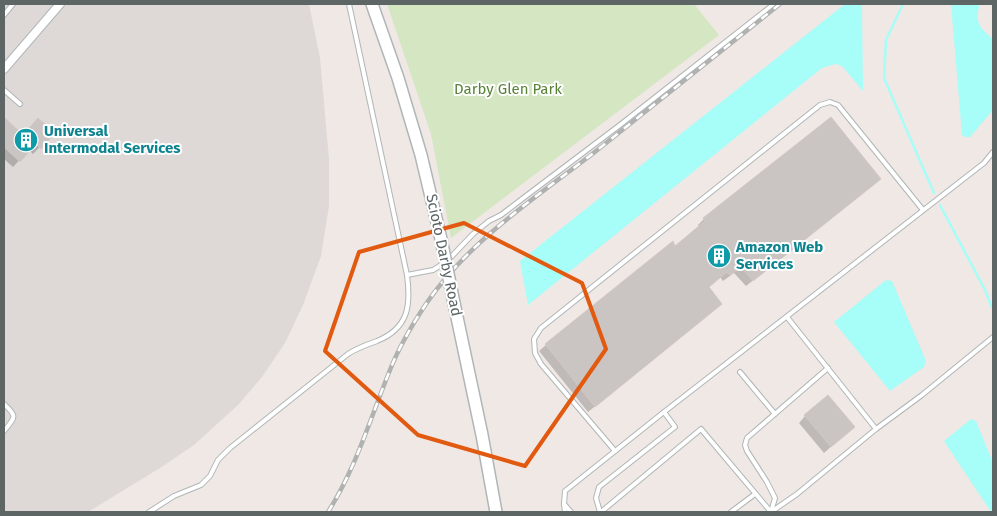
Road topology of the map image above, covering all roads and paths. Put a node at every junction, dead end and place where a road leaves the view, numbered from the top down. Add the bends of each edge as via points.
1 (13, 4) edge
2 (60, 4) edge
3 (349, 4) edge
4 (372, 4) edge
5 (774, 4) edge
6 (4, 15) edge
7 (4, 69) edge
8 (4, 90) edge
9 (20, 104) dead end
10 (993, 152) edge
11 (923, 210) junction
12 (407, 275) junction
13 (787, 317) junction
14 (993, 337) edge
15 (828, 368) junction
16 (740, 372) dead end
17 (4, 404) edge
18 (664, 412) junction
19 (775, 414) junction
20 (876, 429) junction
21 (4, 431) edge
22 (615, 452) junction
23 (755, 494) junction
24 (564, 504) junction
25 (148, 512) edge
26 (496, 512) edge
27 (565, 512) edge
28 (571, 512) edge
29 (600, 512) edge
30 (731, 512) edge
31 (771, 512) edge

1 - 6 lane
2 - 7 street
3 - 12 lane
4 - 26 main road, Scioto Darby Road, bridge via 421,155
5 - 12 lane via 582,154 489,221 438,267
8 - 9 lane
10 - 11 lane via 984,163
11 - 13 lane
11 - 22 lane via 838,105 830,102 820,105 541,328 534,338 535,353 541,364
12 - 25 lane via 408,305 398,327 348,354 241,438 222,456 201,485
13 - 15 lane
13 - 18 lane
14 - 20 lane
15 - 19 lane
15 - 20 lane
16 - 19 lane
17 - 21 lane via 14,415
18 - 22 lane
18 - 29 lane via 675,427 599,486 596,498
19 - 31 lane via 747,438 745,445 776,498
20 - 31 lane
22 - 24 lane via 565,491
23 - 29 lane via 701,429
23 - 30 lane
23 - 31 lane
24 - 27 lane
24 - 28 lane

